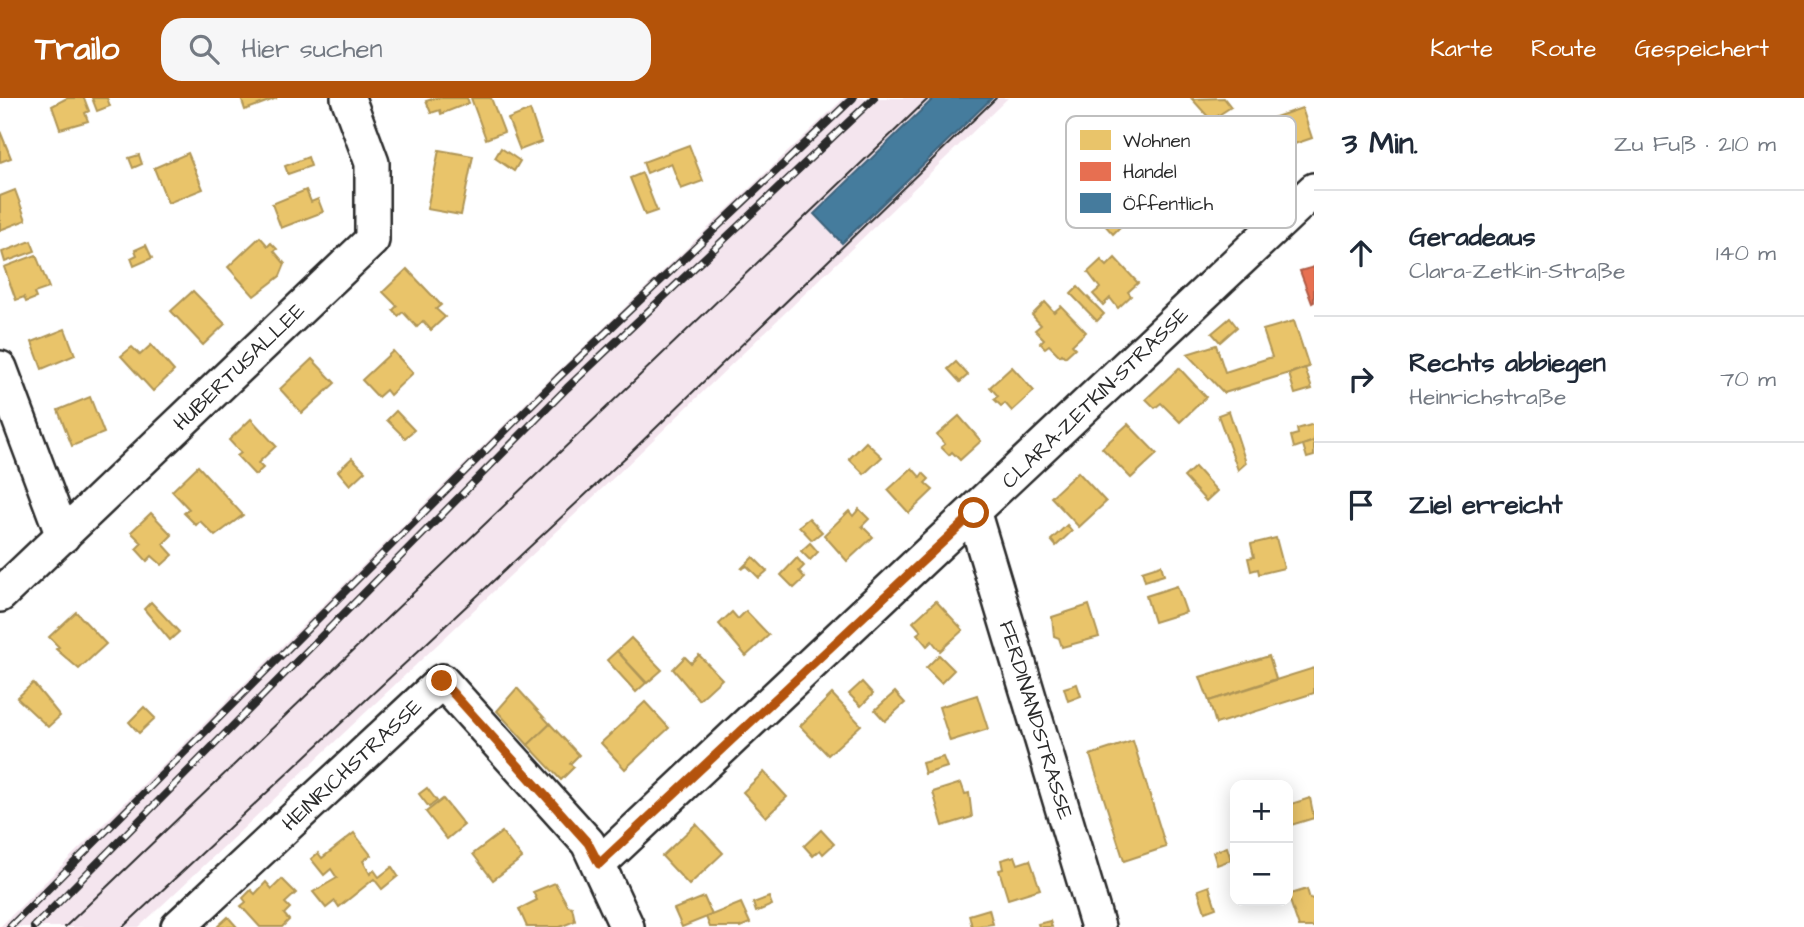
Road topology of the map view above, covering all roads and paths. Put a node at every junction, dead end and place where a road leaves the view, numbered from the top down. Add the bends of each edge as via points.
1 (348, 98) edge
2 (1314, 190) edge
3 (1296, 207) edge
4 (1274, 228) edge
5 (0, 368) edge
6 (974, 513) junction
7 (63, 536) junction
8 (0, 595) edge
9 (599, 864) junction
10 (178, 927) edge
11 (627, 927) edge
12 (1098, 927) edge

1 - 7 street, HUBERTUSALLEE via 372,163 372,240
2 - 3 street, CLARA-ZETKIN-STRASSE
4 - 6 street, CLARA-ZETKIN-STRASSE
5 - 7 street
6 - 9 street, CLARA-ZETKIN-STRASSE
6 - 12 street, FERDINANDSTRASSE
7 - 8 street, HUBERTUSALLEE
9 - 10 street, HEINRICHSTRASSE via 588,843 442,681
9 - 11 street

